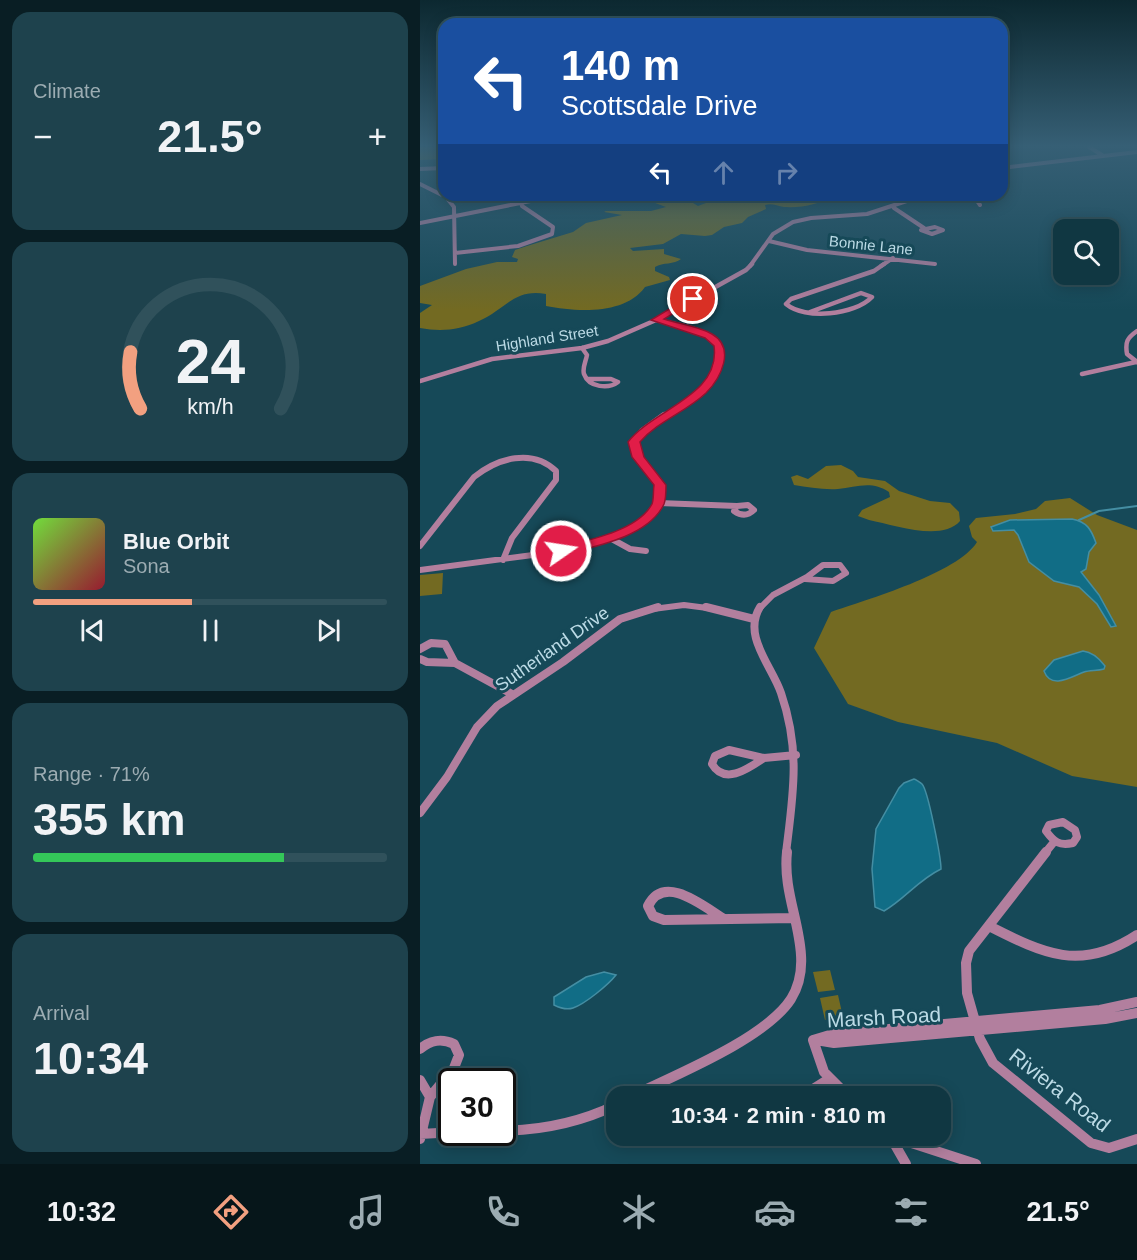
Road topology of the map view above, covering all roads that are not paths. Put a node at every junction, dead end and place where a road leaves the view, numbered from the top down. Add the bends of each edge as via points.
1 (450, 201) edge
2 (529, 201) edge
3 (910, 201) edge
4 (977, 201) edge
5 (521, 203) junction
6 (980, 205) dead end
7 (894, 208) junction
8 (454, 216) junction
9 (420, 223) edge
10 (924, 228) dead end
11 (769, 241) junction
12 (455, 253) junction
13 (893, 258) junction
14 (455, 264) dead end
15 (935, 264) dead end
16 (810, 312) junction
17 (656, 320) junction
18 (1137, 331) edge
19 (582, 348) junction
20 (1137, 362) edge
21 (1082, 374) dead end
22 (588, 379) junction
23 (420, 381) edge
24 (659, 503) junction
25 (737, 506) dead end
26 (610, 538) junction
27 (420, 546) edge
28 (646, 551) dead end
29 (503, 560) junction
30 (420, 570) edge
31 (805, 579) junction
32 (754, 619) junction
33 (420, 649) edge
34 (420, 659) edge
35 (455, 663) junction
36 (512, 694) junction
37 (796, 755) junction
38 (764, 758) junction
39 (420, 813) edge
40 (1054, 842) dead end
41 (795, 918) junction
42 (724, 919) junction
43 (989, 926) junction
44 (1137, 934) edge
45 (1137, 1002) edge
46 (1137, 1013) edge
47 (976, 1026) junction
48 (420, 1049) edge
49 (829, 1079) junction
50 (420, 1080) edge
51 (651, 1086) edge
52 (818, 1086) edge
53 (837, 1086) edge
54 (430, 1097) junction
55 (606, 1109) edge
56 (516, 1130) edge
57 (438, 1134) edge
58 (420, 1135) edge
59 (1137, 1139) edge
60 (896, 1146) edge
61 (921, 1146) edge
62 (906, 1164) edge
63 (976, 1164) edge

1 - 8 street
2 - 5 street
3 - 7 street, Highland Street
4 - 6 street
5 - 8 street
5 - 12 street via 554,229 552,234 539,240
7 - 10 street
7 - 11 street, Highland Street via 793,222 779,228
8 - 9 street
8 - 12 street
11 - 13 street, Bonnie Lane via 807,250
11 - 17 street, Highland Street via 750,266
12 - 14 street
13 - 15 street, Bonnie Lane
13 - 16 street via 874,271 786,304
16 - 16 street via 843,312 867,303 872,297 861,293
17 - 19 street, Highland Street
17 - 24 street via 708,336 717,342 721,352 712,379 701,392 645,429 634,442 638,457 660,485
18 - 20 street via 1125,344 1127,354
19 - 22 street via 587,355 583,372
19 - 23 street, Highland Street via 492,359
20 - 21 street
22 - 22 street via 610,379 618,382 606,387
24 - 25 street
24 - 26 street via 647,518
26 - 28 street via 630,549
26 - 29 street
27 - 29 street via 484,468 522,458 548,463 556,471 556,480 512,538
29 - 30 street
31 - 31 street via 826,564 840,565 846,573 835,581
31 - 32 street via 773,594
32 - 36 street, Sutherland Drive via 684,605 639,612 611,624 563,662
32 - 37 street via 756,641 777,681
33 - 35 street via 431,643 445,644
34 - 35 street
35 - 36 street
36 - 39 street, Sutherland Drive via 477,727
37 - 38 street
37 - 41 street via 786,867
38 - 38 street via 729,750 715,756 712,764 716,771 730,775
40 - 43 street, Riviera Road
41 - 42 street
41 - 51 street via 802,943 802,966 795,991 782,1010 748,1035
42 - 42 street via 664,920 653,916 648,906 657,893 676,891
43 - 44 street via 1042,951 1070,957 1109,952
43 - 47 street, Riviera Road via 969,951 964,970
45 - 47 street, Marsh Road
46 - 47 street, Marsh Road via 1105,1019
47 - 49 street, Marsh Road via 834,1043 813,1040 818,1064
47 - 59 street, Riviera Road via 993,1063 1091,1143 1115,1149
48 - 54 street via 442,1040 454,1044 459,1054 454,1068
49 - 52 street
49 - 53 street
50 - 54 street
54 - 58 street
55 - 56 street via 573,1124
57 - 58 street
60 - 62 street
61 - 63 street

